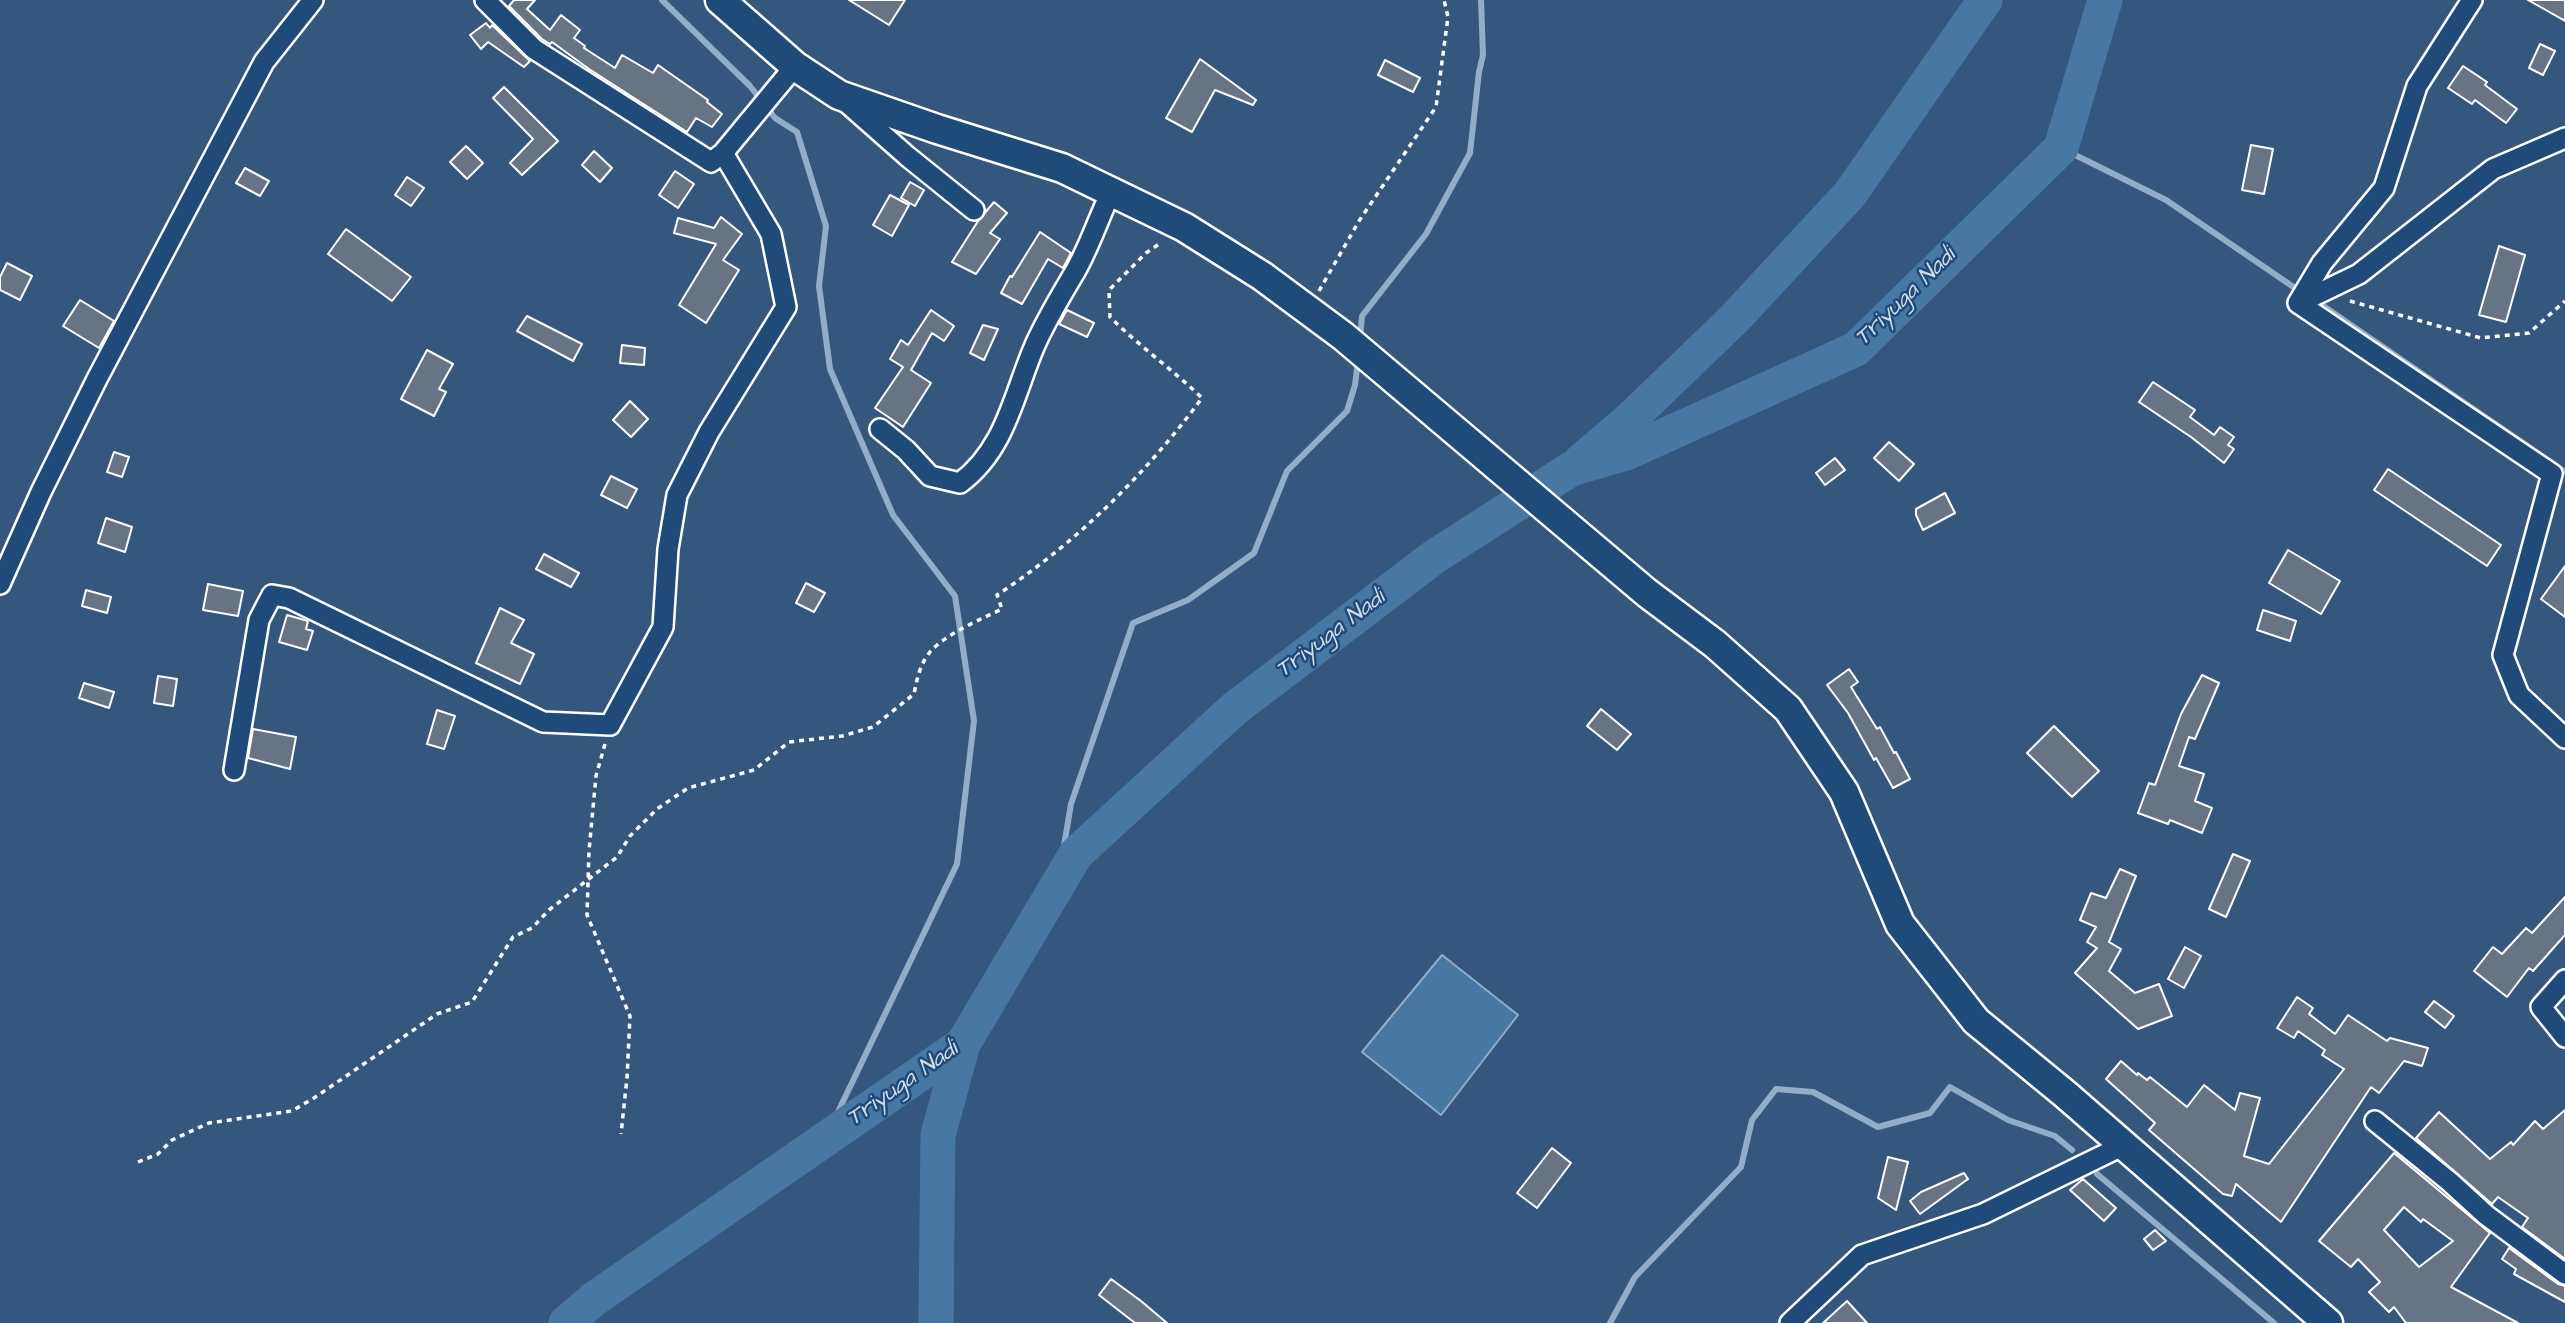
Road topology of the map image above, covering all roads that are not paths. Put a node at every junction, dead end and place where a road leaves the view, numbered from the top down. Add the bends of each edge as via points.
1 (313, 0) edge
2 (485, 0) edge
3 (720, 0) edge
4 (2472, 0) edge
5 (795, 66) junction
6 (839, 95) junction
7 (2565, 138) edge
8 (723, 153) junction
9 (1111, 192) junction
10 (974, 210) dead end
11 (2298, 303) junction
12 (880, 429) dead end
13 (0, 583) edge
14 (2565, 738) edge
15 (234, 770) dead end
16 (2565, 980) edge
17 (2565, 1037) edge
18 (2375, 1121) dead end
19 (2122, 1146) junction
20 (2565, 1274) edge
21 (1790, 1323) edge
22 (2328, 1323) edge

1 - 13 street via 264,62 97,379
2 - 8 street via 534,49 711,162
3 - 5 main road
4 - 11 street via 2417,86 2384,187 2322,263
5 - 6 main road
5 - 8 street
6 - 9 main road via 1062,168
6 - 10 street
7 - 11 street via 2493,169 2359,274
8 - 15 street via 771,234 786,307 709,432 677,495 663,628 610,725 542,722 289,598 272,595 259,620
9 - 12 street via 1034,347 1006,426 975,472 960,483 930,475
9 - 19 main road via 1184,227 1262,276 1343,336 1788,709 1844,792 1900,925 1976,1021
11 - 14 street via 2552,474 2503,655 2519,695
16 - 17 street via 2542,1007
18 - 20 street via 2486,1215
19 - 21 street via 1983,1214 1862,1255
19 - 22 main road

